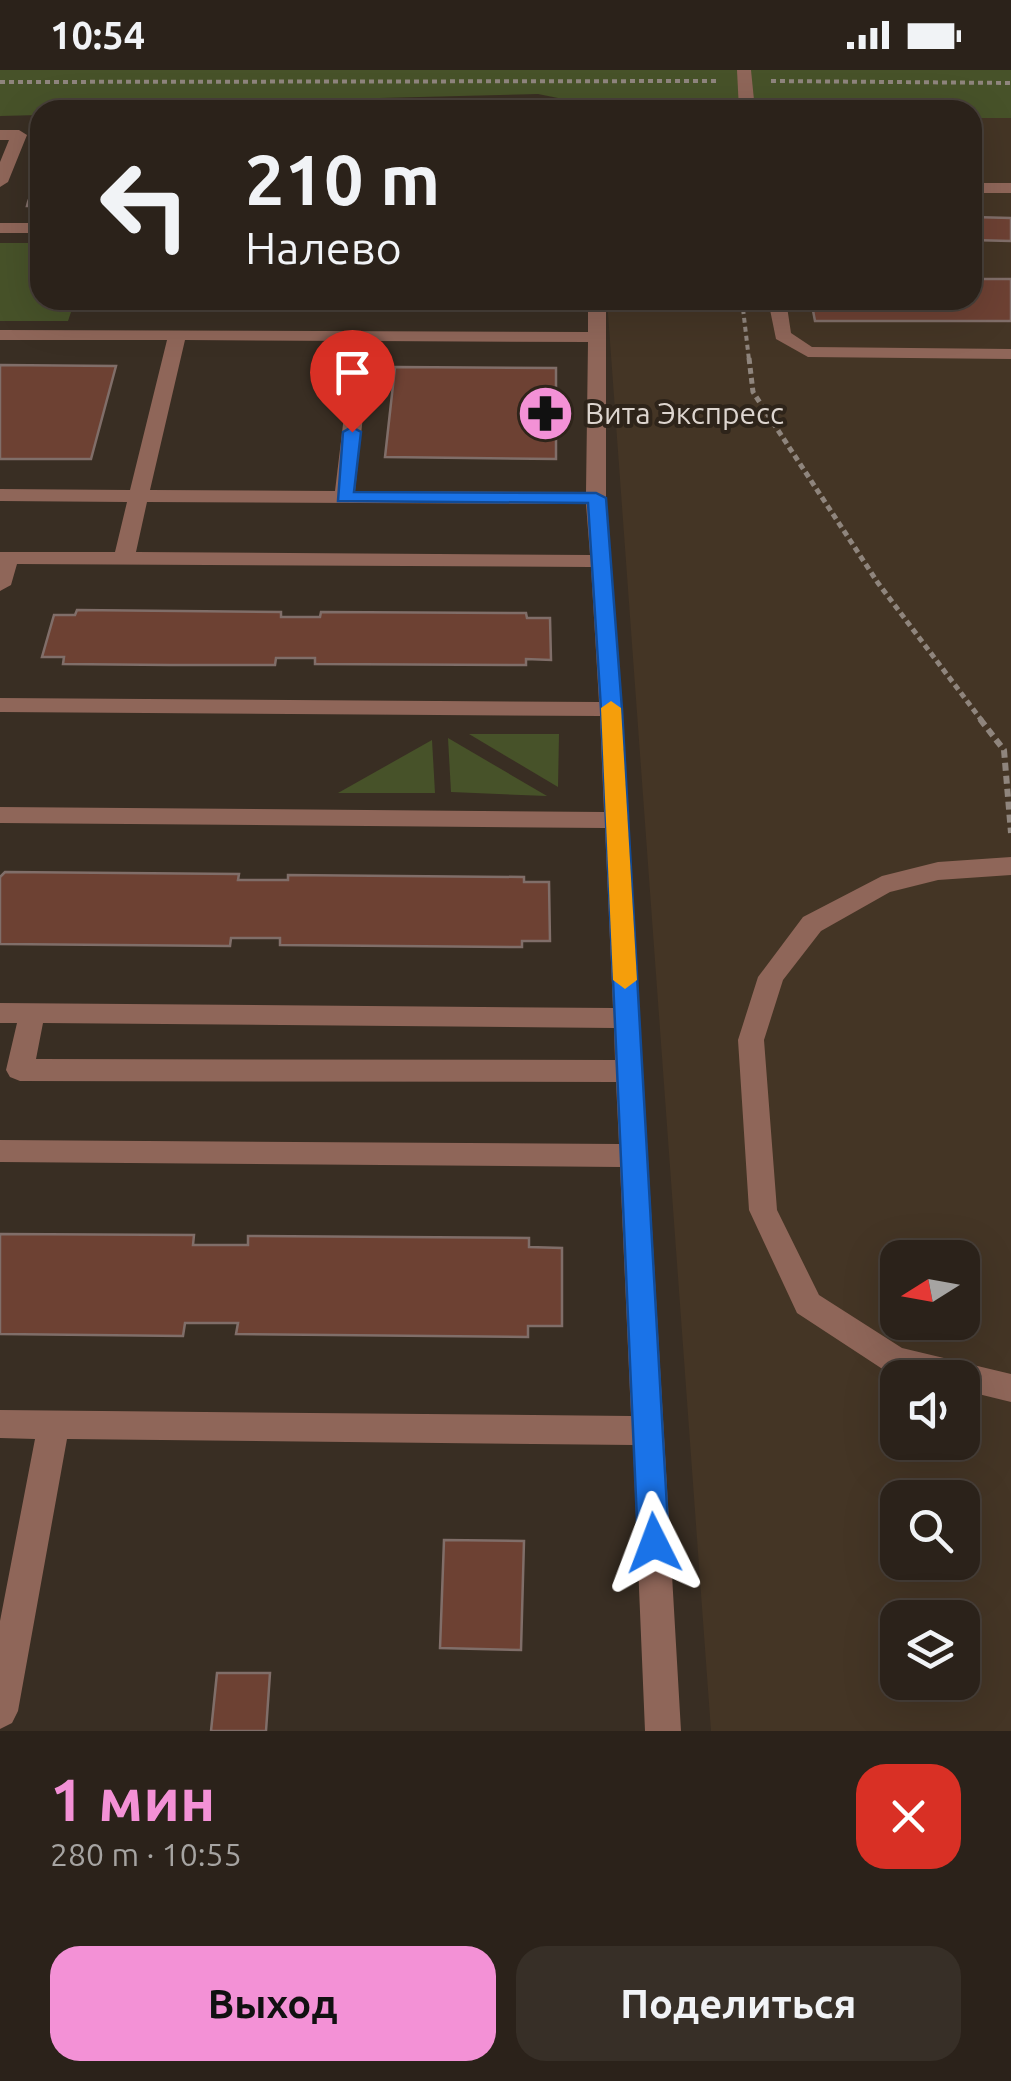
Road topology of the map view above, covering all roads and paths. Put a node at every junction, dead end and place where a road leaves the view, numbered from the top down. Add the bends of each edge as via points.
1 (745, 76) edge
2 (0, 82) edge
3 (1011, 83) edge
4 (0, 134) edge
5 (30, 134) edge
6 (20, 135) junction
7 (0, 182) edge
8 (982, 188) edge
9 (1011, 188) edge
10 (0, 228) edge
11 (30, 228) edge
12 (599, 310) edge
13 (743, 310) edge
14 (778, 310) edge
15 (0, 335) edge
16 (177, 335) junction
17 (363, 336) junction
18 (600, 336) junction
19 (1011, 354) edge
20 (0, 495) edge
21 (139, 496) junction
22 (344, 497) junction
23 (596, 498) junction
24 (4, 558) edge
25 (124, 558) junction
26 (600, 561) junction
27 (0, 585) edge
28 (0, 705) edge
29 (611, 709) junction
30 (0, 816) edge
31 (617, 820) junction
32 (1011, 833) edge
33 (1011, 866) edge
34 (0, 1013) edge
35 (32, 1013) junction
36 (627, 1018) junction
37 (630, 1071) junction
38 (0, 1150) edge
39 (634, 1156) junction
40 (1011, 1388) edge
41 (0, 1424) edge
42 (54, 1424) junction
43 (648, 1430) junction
44 (0, 1711) edge
45 (663, 1731) edge

1 - 2 path
1 - 3 path
4 - 6 lane
5 - 6 lane
6 - 7 lane
8 - 9 lane
10 - 11 lane
12 - 18 lane
13 - 32 path via 753,392 878,583 1004,750
14 - 19 lane via 782,335 808,352
15 - 16 lane
16 - 17 lane
16 - 21 lane
17 - 18 lane
17 - 22 lane
18 - 23 lane
20 - 21 lane
21 - 22 lane
21 - 25 lane
22 - 23 lane
23 - 26 lane
24 - 25 lane
24 - 27 lane
25 - 26 lane
26 - 29 lane
28 - 29 lane
29 - 31 lane
30 - 31 lane
31 - 36 lane
33 - 40 lane via 882,885 812,924 771,977 751,1040 763,1210 808,1304 895,1360
34 - 35 lane
35 - 36 lane
35 - 37 lane via 20,1070
36 - 37 lane
37 - 39 lane
38 - 39 lane
39 - 43 lane
41 - 42 lane
42 - 43 lane
42 - 44 lane
43 - 45 lane

